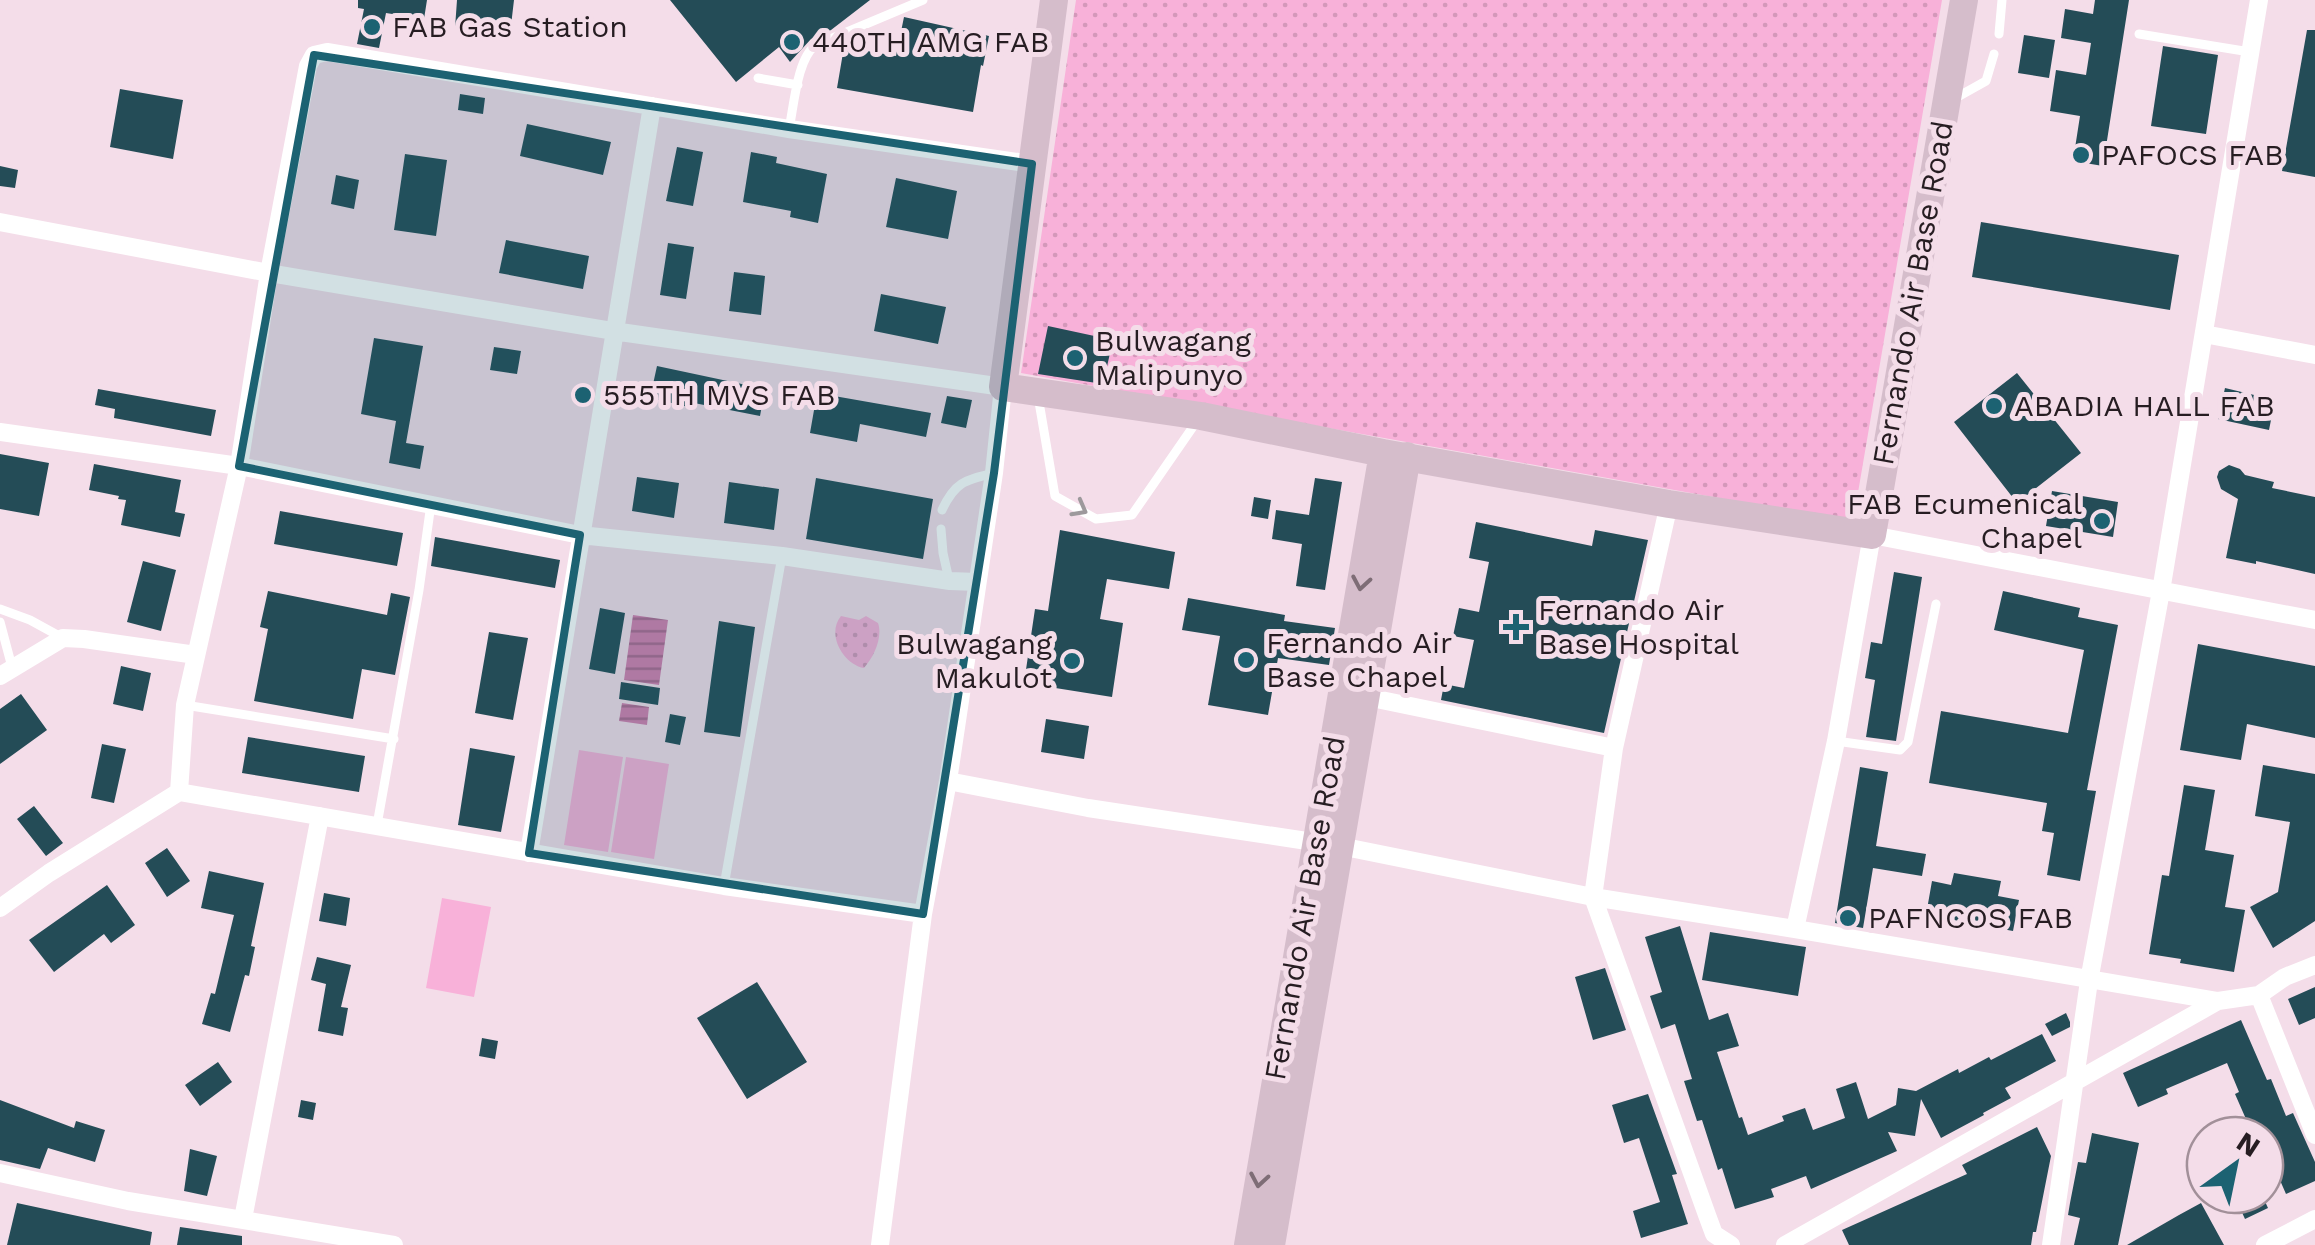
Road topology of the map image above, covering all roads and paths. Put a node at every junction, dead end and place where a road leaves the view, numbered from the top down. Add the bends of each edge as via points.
1 (923, 0) edge
2 (1054, 0) edge
3 (1964, 0) edge
4 (2002, 0) edge
5 (2259, 0) edge
6 (1998, 34) dead end
7 (2139, 34) dead end
8 (2250, 52) junction
9 (1994, 54) dead end
10 (758, 78) dead end
11 (798, 86) junction
12 (1945, 104) junction
13 (652, 106) junction
14 (789, 129) junction
15 (1032, 164) junction
16 (0, 222) edge
17 (270, 273) junction
18 (613, 331) junction
19 (2204, 334) junction
20 (2315, 355) edge
21 (1003, 387) junction
22 (1038, 393) junction
23 (1200, 416) junction
24 (0, 432) edge
25 (1395, 454) junction
26 (239, 466) junction
27 (994, 472) junction
28 (431, 504) junction
29 (1669, 504) junction
30 (942, 510) dead end
31 (941, 528) dead end
32 (580, 535) junction
33 (1872, 535) junction
34 (782, 556) junction
35 (950, 581) junction
36 (976, 582) junction
37 (2160, 590) junction
38 (1936, 604) dead end
39 (0, 609) edge
40 (2315, 620) edge
41 (0, 622) edge
42 (63, 638) junction
43 (196, 655) junction
44 (6, 672) edge
45 (1353, 695) junction
46 (186, 705) junction
47 (394, 739) junction
48 (1836, 741) junction
49 (1614, 748) junction
50 (948, 781) junction
51 (179, 792) junction
52 (320, 816) junction
53 (378, 825) junction
54 (1328, 844) junction
55 (528, 853) junction
56 (724, 886) junction
57 (1593, 897) junction
58 (0, 908) edge
59 (923, 914) junction
60 (1795, 928) junction
61 (2315, 965) edge
62 (2090, 981) junction
63 (2258, 995) junction
64 (2218, 1002) junction
65 (2076, 1080) junction
66 (1281, 1119) junction
67 (2315, 1135) edge
68 (0, 1173) edge
69 (244, 1219) junction
70 (2315, 1219) edge
71 (394, 1245) edge
72 (880, 1245) edge
73 (1248, 1245) edge
74 (1271, 1245) edge
75 (1731, 1245) edge
76 (1785, 1245) edge
77 (2051, 1245) edge
78 (2265, 1245) edge

1 - 11 lane via 808,50
2 - 15 street
3 - 12 street, Fernando Air Base Road
4 - 6 lane
5 - 8 street
7 - 8 lane
8 - 19 street
9 - 12 lane via 1986,80
10 - 11 lane
11 - 14 lane
12 - 33 street, Fernando Air Base Road
13 - 14 street
13 - 17 street via 314,55
13 - 18 street
14 - 15 street
15 - 21 street
16 - 17 street
17 - 18 street
17 - 26 street
18 - 21 street
18 - 32 street
19 - 20 street
19 - 37 street
21 - 22 street
21 - 27 street
22 - 23 street
22 -> 23 lane via 1054,496 1096,518 1132,516
23 - 25 street
24 - 26 street
25 - 29 street
25 - 45 street, Fernando Air Base Road
26 - 28 street
26 - 43 street
27 - 30 lane via 965,480 950,491
27 - 36 street
28 - 32 street
28 - 47 lane
29 - 33 street
29 - 49 street
31 - 35 lane
32 - 34 street
32 - 55 street
33 - 37 street
33 - 48 street
34 - 35 street
34 - 56 lane
35 - 36 street
36 - 50 street
37 - 40 street
37 - 62 street
38 - 48 lane via 1908,742 1900,750
39 - 42 lane
41 - 44 lane
42 - 43 street
42 - 44 street
43 - 46 street
45 - 49 street
45 - 54 street, Fernando Air Base Road
46 - 47 lane
46 - 51 street
47 - 53 lane
48 - 60 street
49 - 57 street
50 - 54 street
50 - 59 street
51 - 52 street
51 - 58 street
52 - 53 street
52 - 69 street
53 - 55 street
54 - 57 street
54 - 66 street, Fernando Air Base Road
55 - 56 street
56 - 59 street
57 - 60 street
57 - 75 street via 1714,1234
59 - 72 street
60 - 62 street
61 - 63 street
62 - 64 street
62 - 65 street
63 - 64 street
63 - 67 street
64 - 65 street
65 - 76 street
65 - 77 street
66 -> 73 street, Fernando Air Base Road
66 - 74 street, Fernando Air Base Road
68 - 69 street
69 - 71 street
70 - 78 street

